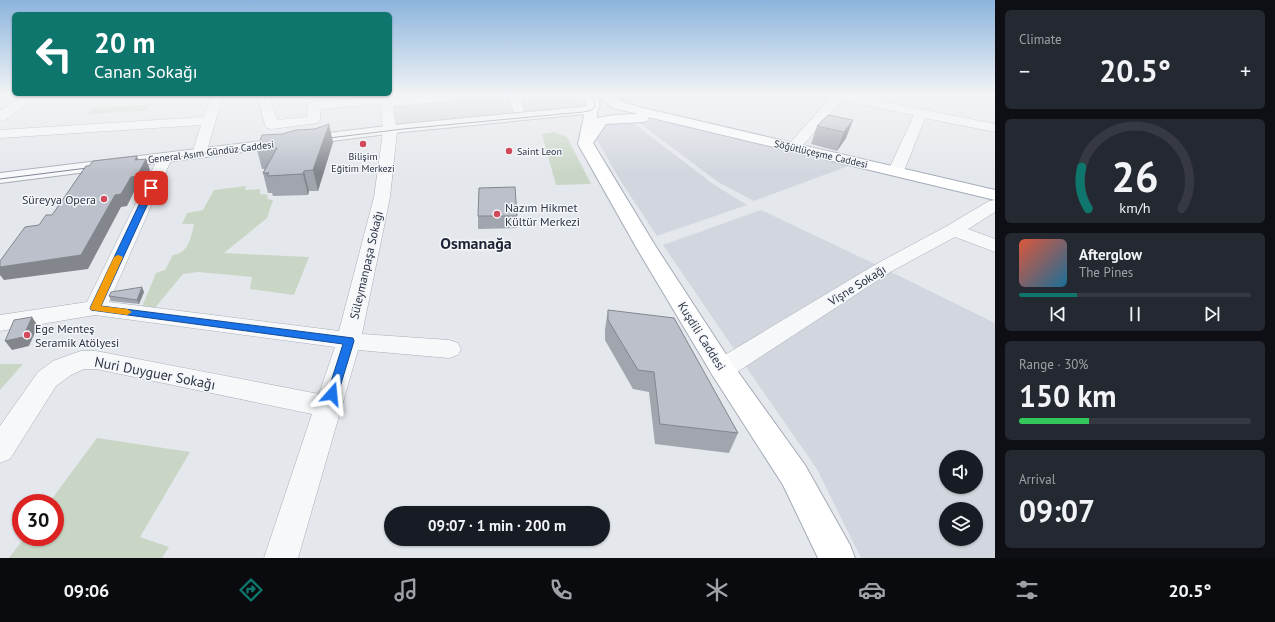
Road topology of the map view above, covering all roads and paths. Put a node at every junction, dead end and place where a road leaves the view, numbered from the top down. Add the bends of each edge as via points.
1 (209, 121) joint
2 (271, 121) edge
3 (304, 121) edge
4 (389, 121) edge
5 (480, 121) edge
6 (590, 121) edge
7 (602, 121) edge
8 (673, 121) edge
9 (683, 121) edge
10 (816, 121) edge
11 (918, 121) edge
12 (961, 121) edge
13 (687, 122) junction
14 (995, 128) edge
15 (390, 130) junction
16 (0, 134) edge
17 (585, 144) junction
18 (794, 147) junction
19 (199, 154) junction
20 (165, 158) junction
21 (896, 171) junction
22 (2, 179) edge
23 (995, 195) edge
24 (995, 205) edge
25 (954, 230) junction
26 (995, 246) edge
27 (95, 308) junction
28 (0, 323) edge
29 (349, 341) junction
30 (449, 349) dead end
31 (722, 369) junction
32 (328, 407) junction
33 (0, 450) edge
34 (281, 558) edge
35 (837, 558) edge

1 - 16 street
1 - 19 street
2 - 3 street via 272,125
4 - 15 street, Süleymanpaşa Sokağı
5 - 15 street, General Asım Gündüz Caddesi
6 - 17 main road
7 - 17 main road
8 - 13 main road
9 - 13 main road, Söğütlüçeşme Caddesi
10 - 18 street
11 - 21 street
12 - 14 street
13 - 18 main road, Söğütlüçeşme Caddesi
15 - 19 street, General Asım Gündüz Caddesi
15 - 29 street, Süleymanpaşa Sokağı via 382,197
17 - 31 main road, Kuşdili Caddesi
18 - 21 main road, Söğütlüçeşme Caddesi
19 - 20 street, General Asım Gündüz Caddesi
20 - 22 street, General Asım Gündüz Caddesi
20 - 27 street
21 - 23 main road, Söğütlüçeşme Caddesi
24 - 25 street, Vişne Sokağı
25 - 26 street
25 - 31 street, Vişne Sokağı via 885,266
27 - 28 street
27 - 29 street
29 - 30 street
29 - 32 street, Süleymanpaşa Sokağı
31 - 35 main road, Kuşdili Caddesi via 794,475
32 - 33 street, Nuri Duyguer Sokağı via 96,360 81,360 62,368 46,379
32 - 34 street, Süleymanpaşa Sokağı

